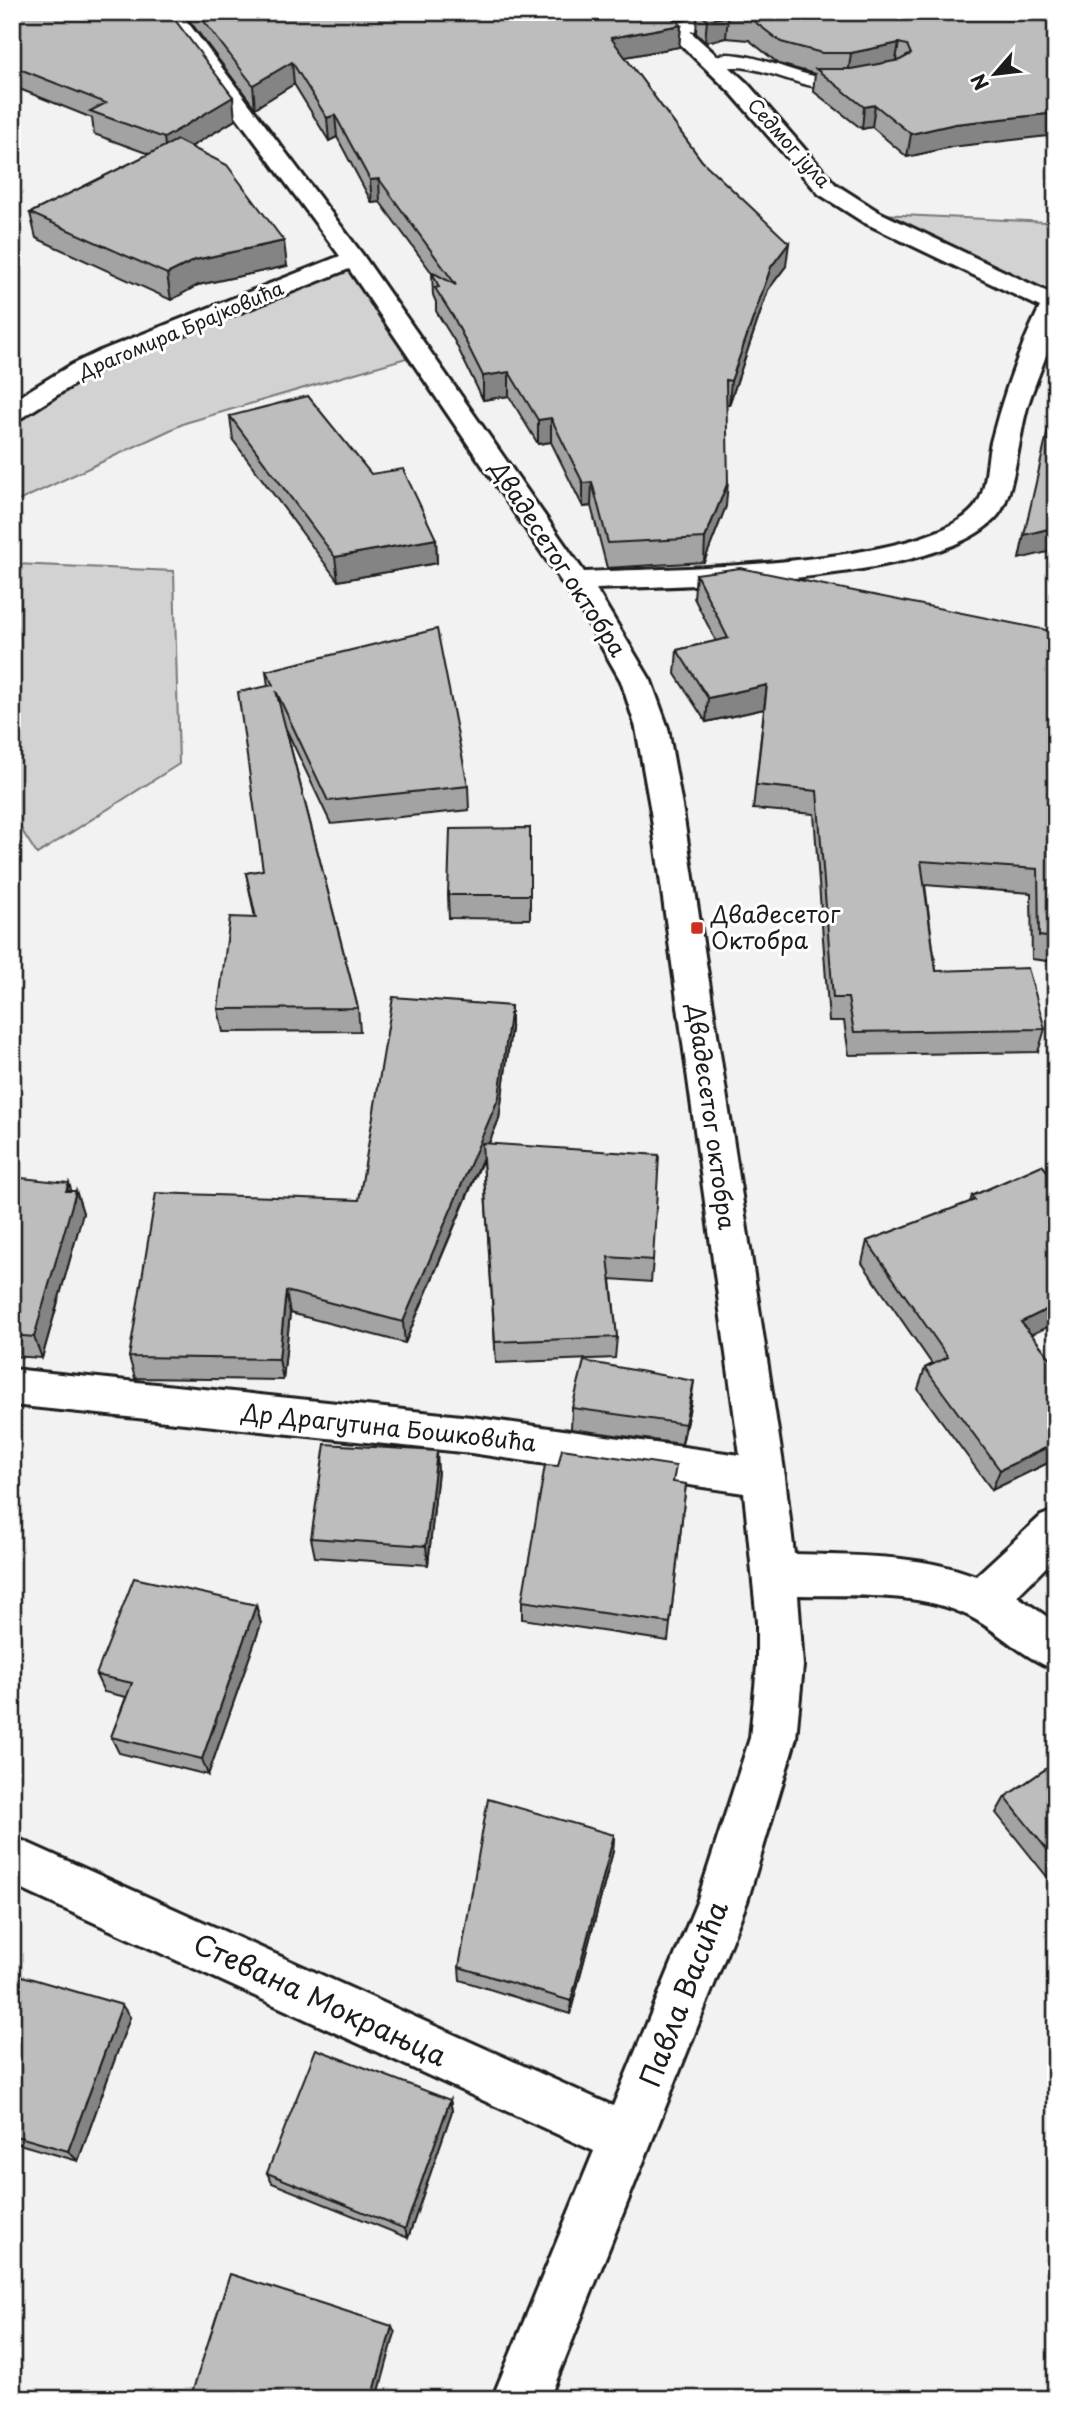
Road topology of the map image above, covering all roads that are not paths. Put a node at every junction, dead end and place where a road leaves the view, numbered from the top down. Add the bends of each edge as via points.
1 (169, 12) edge
2 (652, 12) edge
3 (752, 12) edge
4 (676, 29) junction
5 (711, 61) junction
6 (884, 76) edge
7 (354, 259) junction
8 (1054, 305) edge
9 (12, 411) edge
10 (576, 581) junction
11 (12, 1387) edge
12 (764, 1478) junction
13 (1056, 1530) edge
14 (772, 1574) junction
15 (984, 1600) junction
16 (1056, 1649) edge
17 (12, 1860) edge
18 (628, 2139) junction
19 (520, 2399) edge

1 - 7 street, Двадесетог октобра
2 - 4 street, Седмог јула
3 - 4 lane
4 - 5 street, Седмог јула
5 - 6 lane via 748,60 821,84
5 - 8 street, Седмог јула via 754,103 827,189 871,216
7 - 9 street, Драгомира Брајковића via 109,356
7 - 10 street, Двадесетог октобра
8 - 10 street via 1023,378 995,494 987,513 969,527 917,550 873,560
10 - 12 street, Двадесетог октобра via 612,636 652,728
11 - 12 street, Др Драгутина Бошковића via 471,1435
12 - 14 street, Двадесетог октобра
13 - 15 street
14 - 15 street via 911,1580
14 - 18 street, Павла Васића via 780,1655 772,1738 722,1902
15 - 16 street
17 - 18 street, Стевана Мокрањца
18 - 19 street, Павла Васића

